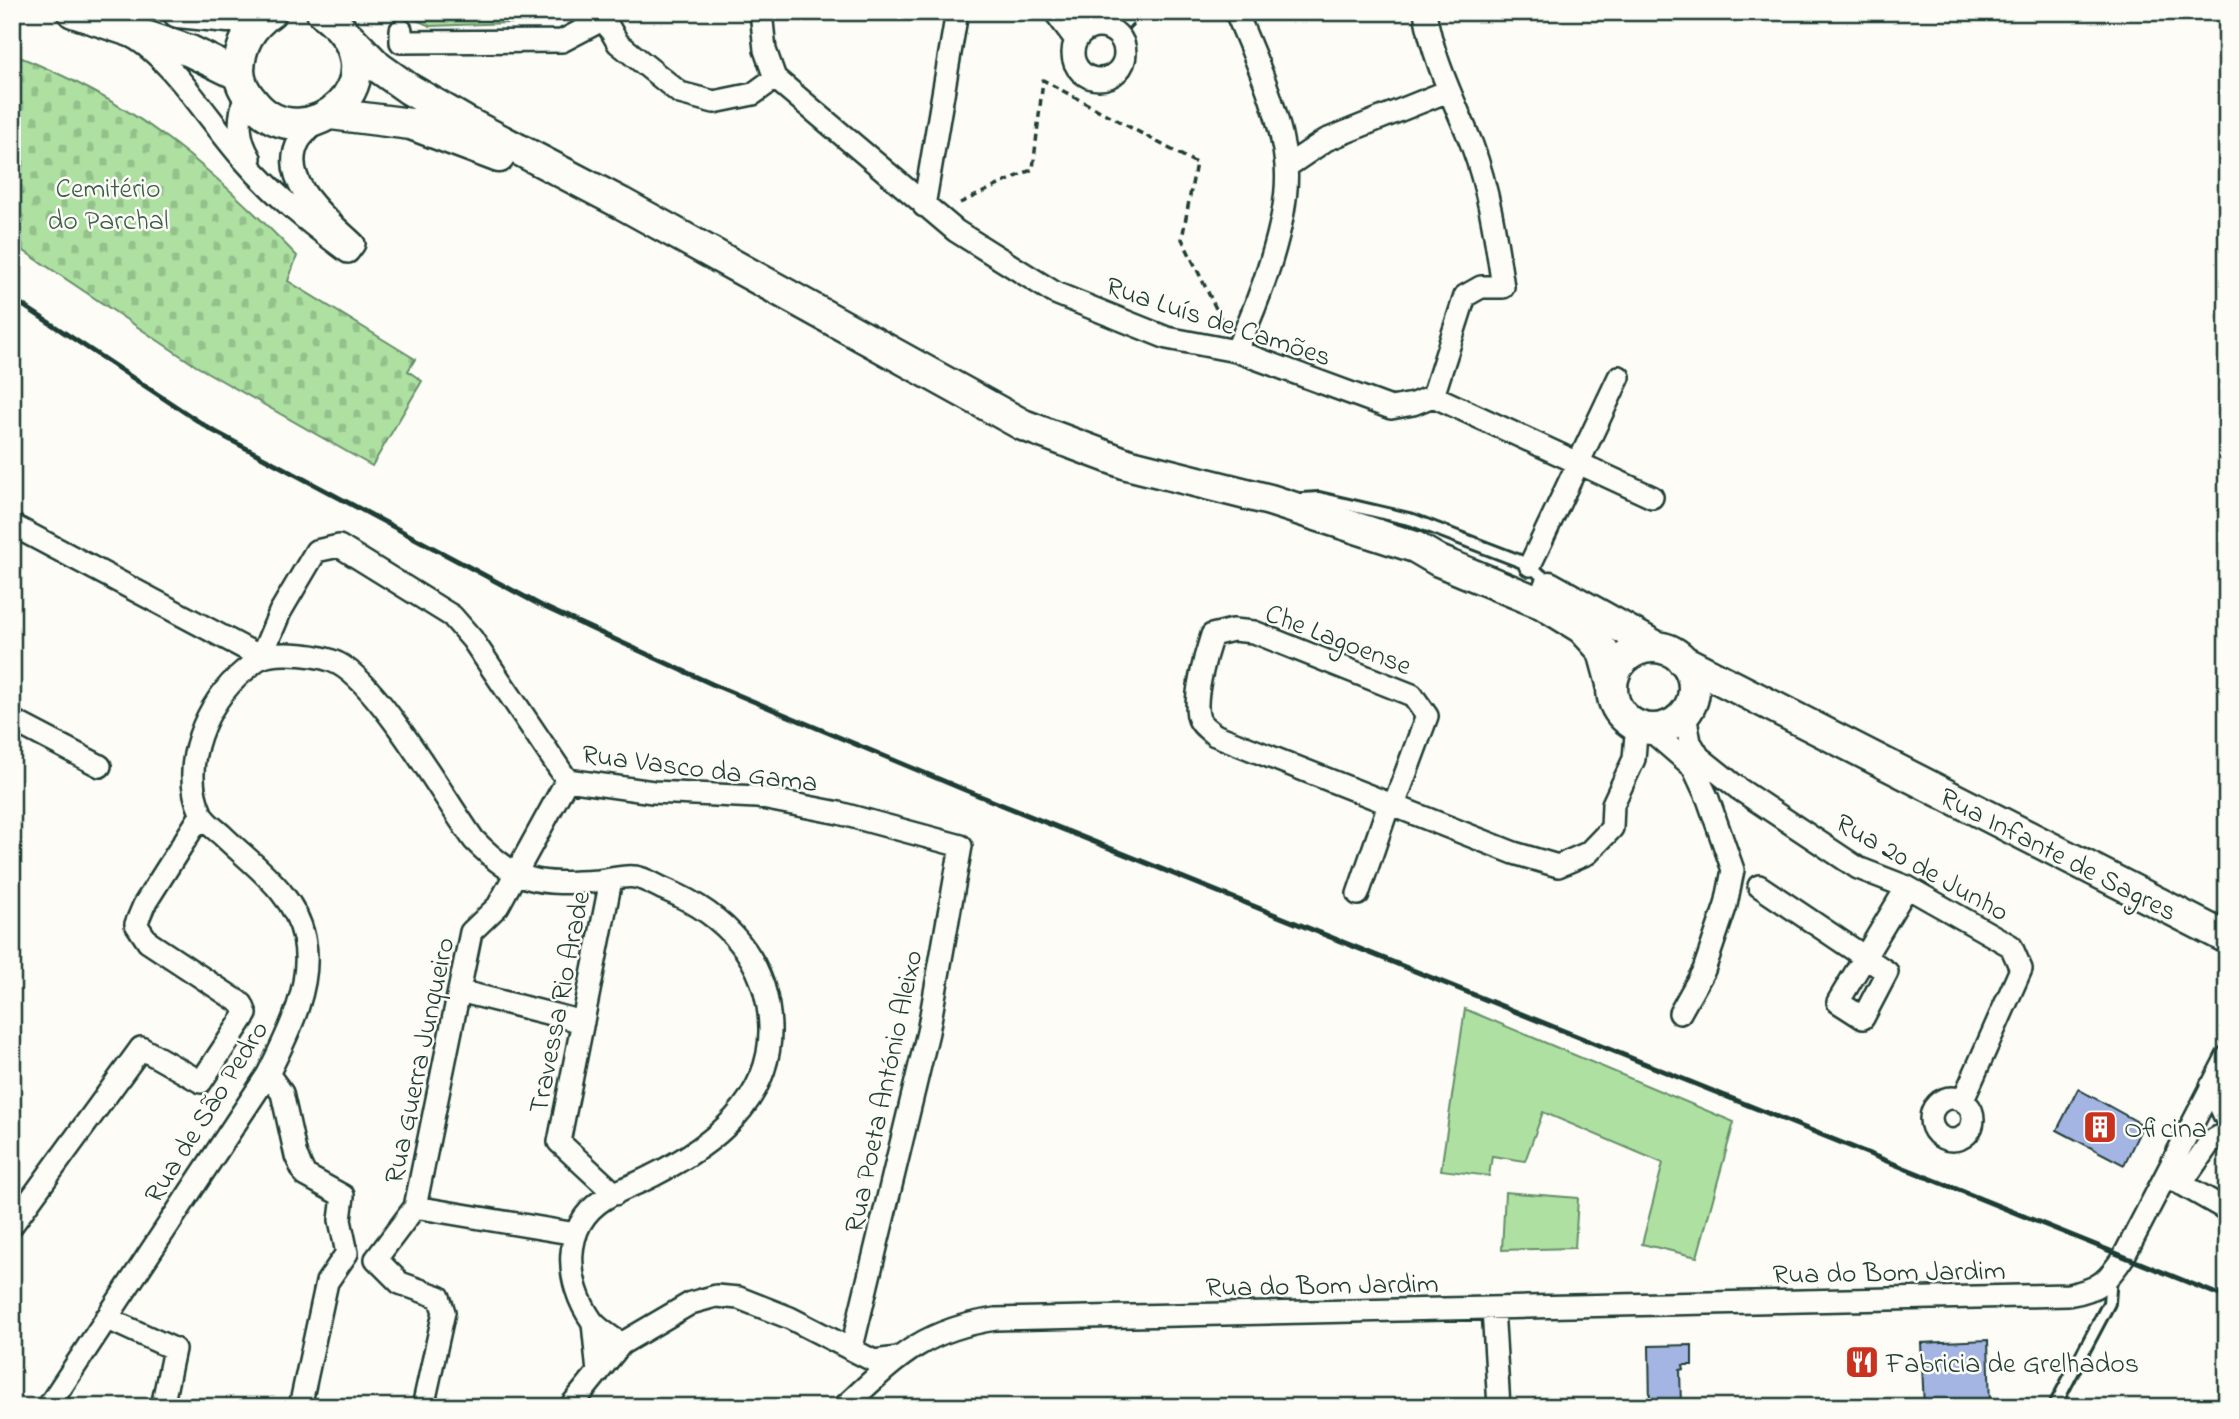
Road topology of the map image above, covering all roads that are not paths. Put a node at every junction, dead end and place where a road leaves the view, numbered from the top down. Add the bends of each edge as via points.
1 (66, 12) edge
2 (73, 12) edge
3 (178, 12) edge
4 (271, 12) edge
5 (761, 12) edge
6 (957, 12) edge
7 (1055, 12) edge
8 (1236, 12) edge
9 (1425, 12) edge
10 (601, 16) edge
11 (338, 22) edge
12 (401, 30) dead end
13 (1076, 40) junction
14 (775, 78) junction
15 (243, 85) junction
16 (1448, 91) junction
17 (324, 117) junction
18 (1286, 167) junction
19 (266, 185) junction
20 (621, 203) junction
21 (924, 206) junction
22 (1236, 351) junction
23 (1619, 377) dead end
24 (1433, 396) junction
25 (1579, 461) junction
26 (1652, 497) dead end
27 (1269, 500) junction
28 (12, 524) edge
29 (1530, 565) junction
30 (1561, 593) junction
31 (1670, 653) junction
32 (261, 657) junction
33 (1612, 684) junction
34 (1687, 714) junction
35 (12, 720) edge
36 (1645, 730) junction
37 (1699, 757) junction
38 (100, 766) dead end
39 (1891, 768) junction
40 (567, 780) junction
41 (1739, 789) junction
42 (1708, 799) junction
43 (1391, 805) junction
44 (201, 815) junction
45 (1612, 828) junction
46 (961, 846) joint
47 (514, 873) junction
48 (611, 880) junction
49 (1759, 886) dead end
50 (1907, 887) junction
51 (1358, 894) dead end
52 (2194, 921) junction
53 (2227, 938) edge
54 (2227, 947) edge
55 (459, 991) junction
56 (1680, 1013) dead end
57 (583, 1022) junction
58 (2227, 1057) edge
59 (268, 1074) junction
60 (2211, 1086) junction
61 (1963, 1100) dead end
62 (2227, 1121) edge
63 (2227, 1132) edge
64 (2174, 1180) junction
65 (615, 1194) junction
66 (415, 1207) junction
67 (2227, 1210) edge
68 (12, 1225) edge
69 (576, 1234) junction
70 (347, 1254) junction
71 (376, 1259) junction
72 (2111, 1276) junction
73 (1493, 1308) junction
74 (106, 1318) junction
75 (593, 1323) junction
76 (621, 1344) junction
77 (852, 1347) junction
78 (898, 1358) junction
79 (598, 1373) junction
80 (48, 1407) edge
81 (162, 1407) edge
82 (300, 1407) edge
83 (424, 1407) edge
84 (570, 1407) edge
85 (844, 1407) edge
86 (1499, 1407) edge
87 (2054, 1407) edge

1 - 19 street via 134,37 164,65
2 - 15 main road via 190,51
3 - 4 main road via 228,17
4 - 15 main road via 247,36 240,54
5 - 14 street via 765,50
6 - 21 street
7 - 13 street
8 - 18 street via 1260,71
9 - 16 street
10 - 12 street via 562,41 401,42
10 - 14 street via 618,43 680,93 714,102 753,94
11 - 17 main road via 355,55 355,76 348,95
11 - 20 main road via 378,67 409,89
13 - 13 street via 1082,33 1106,27 1120,37 1124,62 1105,79 1088,77 1075,65
14 - 21 street, Rua Luís de Camões
15 - 17 main road via 259,110 277,120 297,124
15 - 19 street via 239,140
16 - 18 street via 1326,140
16 - 24 street via 1472,146 1490,209 1503,287 1481,287 1465,296
17 - 19 street via 298,141 294,167 300,186 354,244 348,251
17 - 20 main road via 411,124
18 - 22 street via 1281,211 1260,298
20 - 27 main road via 1023,425 1127,464
21 - 22 street, Rua Luís de Camões via 1055,293 1167,338
22 - 24 street, Rua Luís de Camões via 1391,408
23 - 25 street
24 - 25 street
25 - 26 street
25 - 29 street
27 - 29 lane via 1319,498 1413,520
27 - 30 main road via 1324,506 1500,564
27 - 33 main road via 1415,547 1543,604 1582,628 1603,651
28 - 32 street
29 - 30 lane
30 - 31 main road
31 - 33 main road via 1645,647 1629,654 1617,667
31 - 34 main road via 1694,681
31 - 39 main road
32 - 40 street, Rua Vasco da Gama via 280,611 316,551 340,546 452,616
32 - 44 street via 233,680 212,707 200,733 193,770
32 - 47 street via 305,654 339,664 370,689 474,840
33 - 36 main road via 1615,704
34 - 36 main road via 1664,728
34 - 37 street via 1690,742
34 - 39 main road via 1704,697 1723,694
35 - 38 street
36 - 42 street via 1693,767
36 - 45 street
36 - 45 street via 1636,734 1634,759 1612,804
37 - 41 street, Rua 20 de Junho
37 - 42 street
39 - 52 main road, Rua Infante de Sagres
40 - 46 street, Rua Vasco da Gama via 653,792 757,797 839,813
40 - 47 street, Rua Guerra Junqueiro
41 - 42 street
41 - 50 street, Rua 20 de Junho via 1858,868
42 - 56 street via 1733,870 1703,970
43 - 43 street, Che Lagoense via 1214,735 1199,721 1197,706 1213,635 1233,629 1254,632 1412,695 1427,716
43 - 45 street, Che Lagoense via 1558,866 1588,853
43 - 51 street, Che Lagoense
44 - 59 street, Rua de São Pedro via 291,901 304,938 298,1004
44 - 68 street via 136,924 148,942 242,1004 246,1014 201,1083 141,1048
46 - 77 street, Rua Poeta António Aleixo via 928,1032
47 - 48 street via 541,883
47 - 55 street, Rua Guerra Junqueiro via 498,906 471,932
48 - 57 street, Travessa Rio Arade
48 - 65 street via 634,877 671,892 733,931 768,993 770,1030 764,1074 742,1112 690,1156
49 - 50 street via 1865,955
50 - 61 street, Rua 20 de Junho via 2011,946 2021,969
52 - 53 main road, Rua Infante de Sagres
52 - 54 street
55 - 57 street
55 - 66 street, Rua Guerra Junqueiro
57 - 65 street, Travessa Rio Arade via 559,1142
58 - 60 street
59 - 70 street via 282,1093 296,1156 305,1175 343,1196 340,1220
59 - 74 street, Rua de São Pedro
60 - 62 street
60 - 64 street
63 - 64 street via 2210,1142
64 - 67 street
64 - 72 street, Rua do Bom Jardim
65 - 69 street via 585,1217
66 - 69 street
66 - 71 street, Rua Guerra Junqueiro
69 - 75 street via 571,1272
70 - 71 street
70 - 82 street via 327,1282
71 - 83 street via 400,1283 439,1297 444,1312
72 - 73 street, Rua do Bom Jardim via 2092,1291 2067,1295
72 - 87 lane via 2109,1303
73 - 78 street, Rua do Bom Jardim via 996,1319 962,1324 921,1340
73 - 86 street
74 - 80 street, Rua de São Pedro
74 - 81 street via 174,1349
75 - 76 street
75 - 79 street
76 - 77 street via 691,1303 716,1296 739,1298
76 - 79 street
77 - 78 street via 874,1361
78 - 85 street, Rua do Bom Jardim
79 - 84 street

